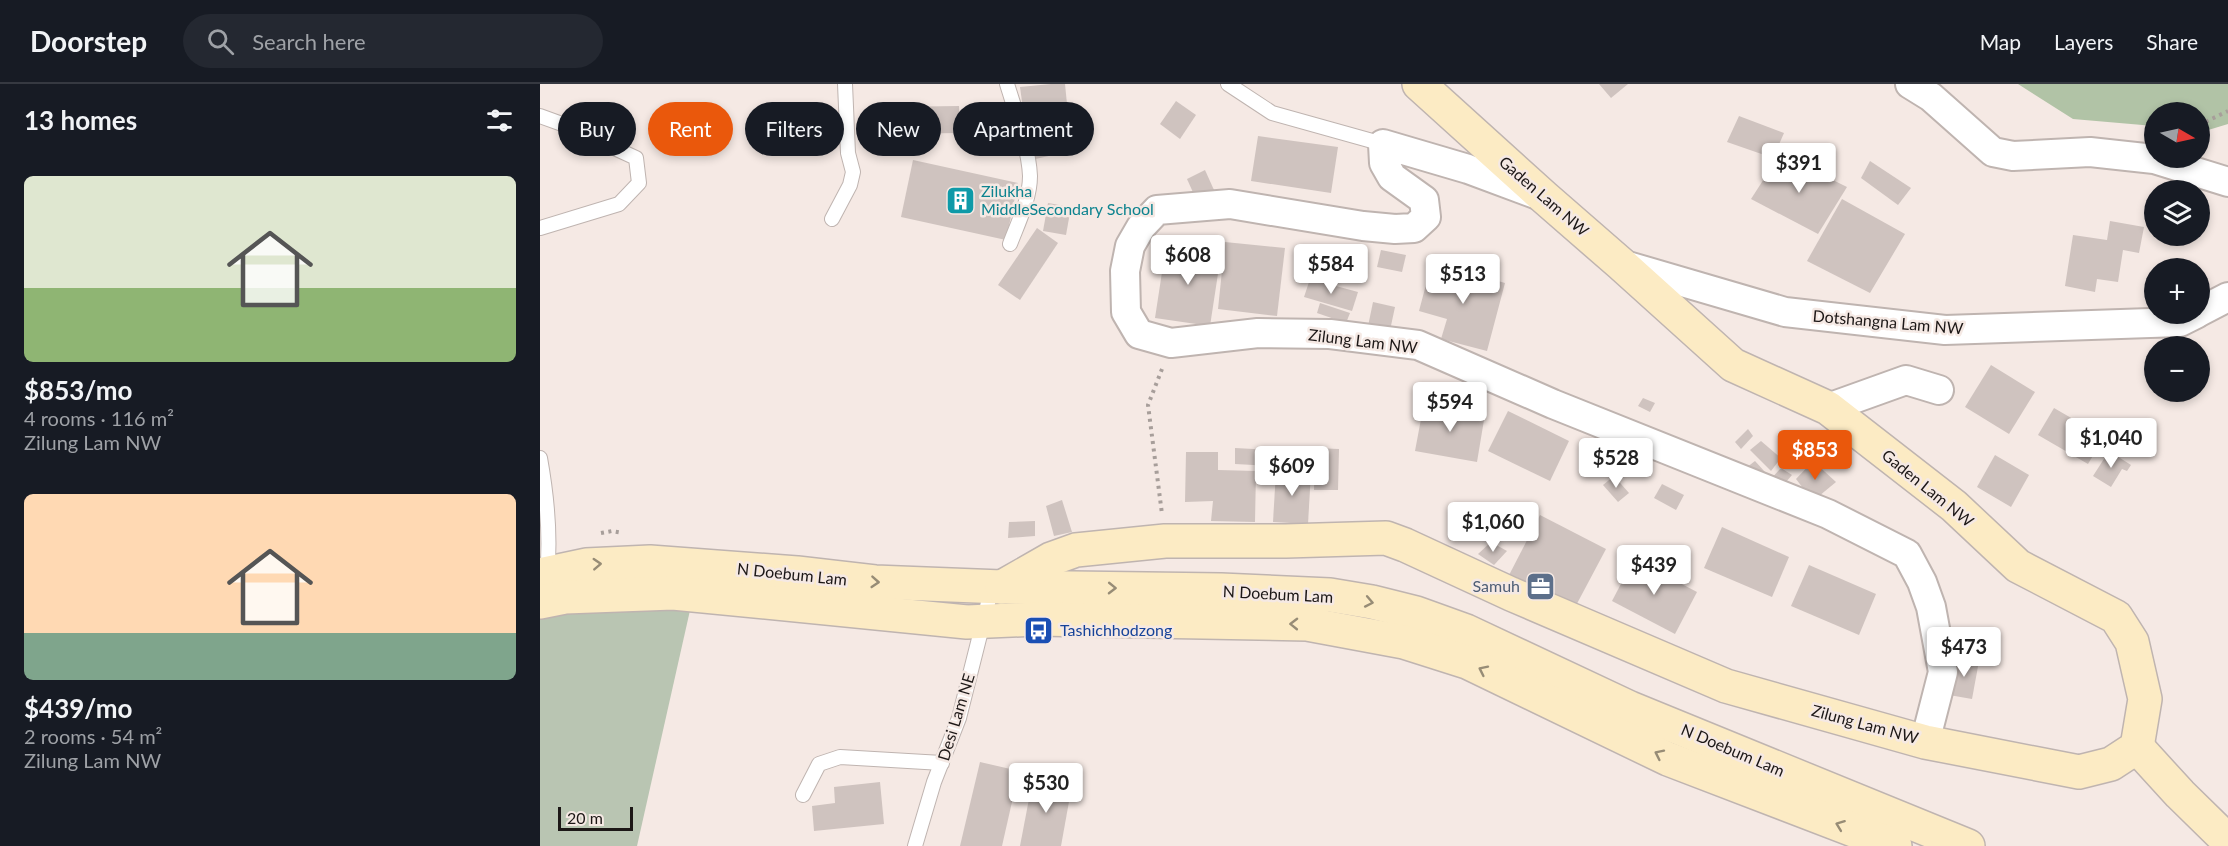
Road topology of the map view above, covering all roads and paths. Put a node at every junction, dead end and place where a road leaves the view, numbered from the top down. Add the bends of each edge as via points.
1 (845, 84) edge
2 (1006, 84) edge
3 (1228, 84) edge
4 (1419, 84) edge
5 (1910, 84) edge
6 (2228, 111) edge
7 (540, 116) edge
8 (2210, 120) edge
9 (1383, 144) junction
10 (2228, 183) edge
11 (1544, 197) junction
12 (832, 219) dead end
13 (540, 228) edge
14 (1010, 244) dead end
15 (1621, 264) junction
16 (2228, 297) edge
17 (2210, 307) edge
18 (2144, 323) edge
19 (1171, 343) junction
20 (1939, 390) dead end
21 (1828, 408) junction
22 (540, 458) edge
23 (1165, 541) junction
24 (1117, 545) junction
25 (542, 584) edge
26 (997, 587) junction
27 (1058, 587) junction
28 (983, 622) junction
29 (1925, 742) junction
30 (2137, 747) junction
31 (942, 763) junction
32 (803, 795) dead end
33 (2228, 841) edge
34 (915, 846) edge
35 (1895, 846) edge
36 (1968, 846) edge

1 - 12 lane via 848,153 853,172
2 - 14 lane via 1030,176 1025,205
3 - 9 lane via 1272,113
4 - 11 main road, Gaden Lam NW
5 - 10 street via 1931,97 1993,152 2013,156 2090,152 2154,159
6 - 8 path
7 - 13 lane via 636,158 639,183 619,204
9 - 11 street
9 - 19 street, Zilung Lam NW via 1384,163 1392,177 1424,200 1426,216 1414,228 1364,226 1230,204 1157,210 1130,246 1125,271 1126,312 1138,334
11 - 15 main road, Gaden Lam NW
15 - 18 street, Dotshangna Lam NW via 1785,312 1945,330
15 - 21 main road, Gaden Lam NW via 1733,365
16 - 17 street, Dotshangna Lam NW
19 - 23 path via 1148,405
19 - 29 street, Zilung Lam NW via 1258,333 1330,334 1418,345 1868,533 1907,554 1931,607 1943,672
20 - 21 street via 1906,380
21 - 30 main road, Gaden Lam NW via 1954,506 2018,566 2116,617 2132,642 2145,699
22 - 25 lane via 550,544
23 - 24 main road, Zilung Lam NW
23 - 29 main road, Zilung Lam NW via 1386,538 1726,686
24 - 26 main road, Zilung Lam NW via 1076,549
24 - 27 main road
25 -> 26 main road, N Doebum Lam via 586,565 651,562 875,582
25 - 28 main road, N Doebum Lam via 565,597 673,593
26 - 27 main road, N Doebum Lam
26 - 28 lane, Desi Lam NE
27 -> 36 main road, N Doebum Lam via 1330,595 1416,613 1466,631 1630,708
28 - 31 lane, Desi Lam NE
35 -> 28 main road, N Doebum Lam via 1668,759 1467,662 1404,642 1307,624 1037,619
29 - 30 main road via 2079,772 2111,764
30 - 33 main road
31 - 32 lane via 840,757 819,764
31 - 34 lane, Desi Lam NE

